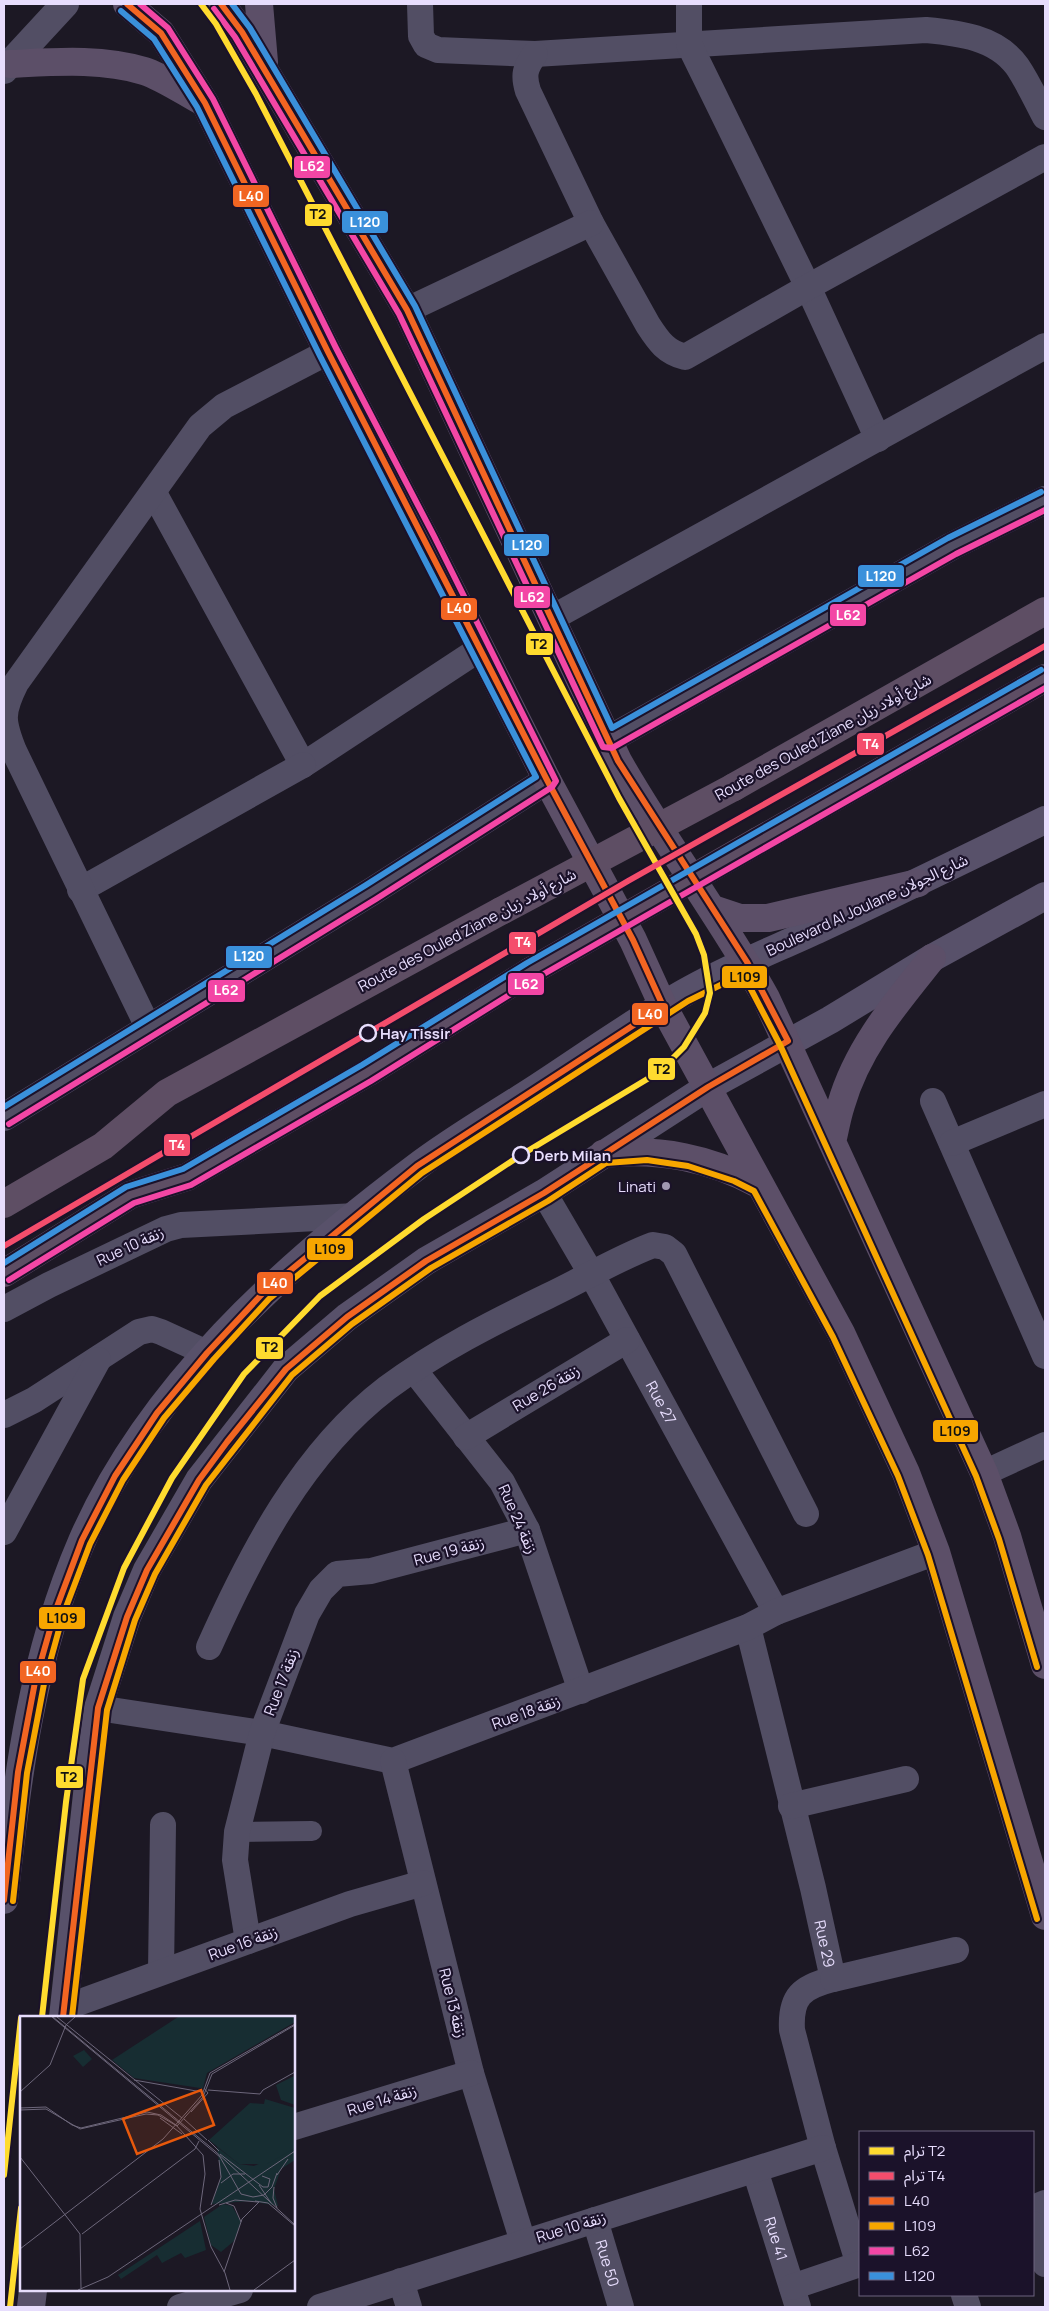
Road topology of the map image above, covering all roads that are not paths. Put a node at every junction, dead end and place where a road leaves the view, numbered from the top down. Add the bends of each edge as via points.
1 (65, 4) edge
2 (128, 4) edge
3 (221, 4) edge
4 (259, 4) edge
5 (420, 4) edge
6 (689, 4) edge
7 (689, 44) junction
8 (534, 54) junction
9 (7, 67) edge
10 (265, 70) junction
11 (205, 103) junction
12 (1045, 117) edge
13 (1045, 157) edge
14 (591, 223) junction
15 (808, 286) junction
16 (407, 310) junction
17 (1045, 346) edge
18 (328, 352) junction
19 (878, 439) junction
20 (154, 493) junction
21 (1045, 500) edge
22 (1045, 611) edge
23 (552, 618) junction
24 (481, 648) junction
25 (1045, 678) edge
26 (608, 740) junction
27 (303, 764) junction
28 (547, 780) junction
29 (1045, 820) edge
30 (918, 883) junction
31 (80, 890) junction
32 (1045, 896) edge
33 (713, 909) junction
34 (932, 958) junction
35 (746, 962) junction
36 (663, 1006) junction
37 (148, 1027) junction
38 (788, 1041) junction
39 (708, 1087) junction
40 (933, 1101) dead end
41 (1045, 1104) edge
42 (4, 1117) edge
43 (832, 1142) junction
44 (952, 1143) junction
45 (603, 1154) junction
46 (760, 1185) junction
47 (544, 1193) junction
48 (4, 1204) edge
49 (356, 1216) junction
50 (4, 1274) edge
51 (592, 1275) junction
52 (4, 1309) edge
53 (626, 1340) junction
54 (207, 1354) junction
55 (1045, 1356) edge
56 (99, 1358) junction
57 (414, 1370) junction
58 (4, 1415) edge
59 (466, 1437) junction
60 (1045, 1445) edge
61 (984, 1473) junction
62 (806, 1514) dead end
63 (527, 1530) junction
64 (4, 1532) edge
65 (936, 1552) junction
66 (371, 1571) joint
67 (776, 1612) junction
68 (748, 1627) junction
69 (209, 1647) dead end
70 (1045, 1664) edge
71 (581, 1691) junction
72 (98, 1708) junction
73 (262, 1733) junction
74 (393, 1761) junction
75 (906, 1779) dead end
76 (791, 1806) junction
77 (163, 1826) dead end
78 (312, 1831) dead end
79 (237, 1832) junction
80 (423, 1883) junction
81 (4, 1900) edge
82 (1045, 1916) edge
83 (248, 1941) junction
84 (956, 1950) dead end
85 (161, 1972) junction
86 (833, 1979) junction
87 (64, 2013) edge
88 (471, 2073) junction
89 (295, 2127) edge
90 (823, 2148) junction
91 (756, 2170) junction
92 (595, 2220) junction
93 (1034, 2227) edge
94 (523, 2242) junction
95 (859, 2262) edge
96 (1045, 2264) edge
97 (859, 2265) edge
98 (401, 2281) junction
99 (33, 2291) edge
100 (238, 2291) edge
101 (242, 2291) edge
102 (795, 2297) edge
103 (31, 2307) edge
104 (180, 2307) edge
105 (248, 2307) edge
106 (320, 2307) edge
107 (409, 2307) edge
108 (621, 2307) edge

1 - 9 street
2 - 11 main road via 161,32
3 - 10 main road
4 - 10 main road
5 - 8 street via 421,36 426,45 438,50
6 - 7 street
7 - 8 street
7 - 12 street via 926,30 959,33 990,43 1016,65
7 - 15 street
8 - 14 street via 525,68 528,91
9 - 11 main road via 61,61 104,63 145,71
10 - 16 main road
11 - 18 main road
13 - 15 street
14 - 15 street via 648,326 672,354 686,357
14 - 16 street
15 - 19 street
16 - 23 main road
17 - 19 street
18 - 20 street via 224,406 200,426
18 - 24 main road
19 - 23 street
20 - 27 street
20 - 31 street via 16,683 6,705 5,727 14,752
21 - 26 street via 952,546
22 - 48 highway, Route des Ouled Ziane شارع أولاد زيان, bridge via 734,788 166,1092 103,1146
23 - 26 main road
24 - 27 street
24 - 28 main road
25 - 50 highway, bridge via 531,971 367,1073 187,1177 130,1195
26 - 33 main road via 638,795
27 - 31 street
28 - 36 main road via 632,940
28 - 37 street via 371,892
29 - 30 main road, Boulevard Al Joulane شارع الجولان
30 - 33 main road via 768,918 740,918
30 - 35 main road, Boulevard Al Joulane شارع الجولان
31 - 37 street
32 - 34 main road
33 - 35 main road
34 - 38 main road via 830,1020
34 - 43 main road via 889,1012 860,1058 841,1105
35 - 36 main road, Boulevard Al Joulane شارع الجولان
35 - 38 main road
36 - 39 main road
36 - 49 main road, Boulevard Al Joulane شارع الجولان via 417,1166
37 - 42 street
38 - 39 main road
38 - 43 main road
39 - 45 main road
39 - 46 main road
40 - 44 street
41 - 44 street
43 - 61 main road
44 - 55 street
45 - 46 main road via 647,1152 690,1157 730,1170
45 - 47 main road
46 - 65 main road via 841,1333 906,1473
47 - 51 street, Rue 27
47 - 72 main road via 426,1262 346,1317 286,1369 199,1480 167,1533 127,1617
49 - 52 street, Rue 10 زنقة via 181,1225 166,1229
49 - 54 main road, Boulevard Al Joulane شارع الجولان via 263,1293
51 - 53 street, Rue 27
51 - 57 street via 476,1331
51 - 62 street via 653,1246 661,1245 672,1251
53 - 59 street, Rue 26 زنقة
53 - 67 street, Rue 27
54 - 56 street via 152,1330 139,1332
54 - 81 main road, Boulevard Al Joulane شارع الجولان via 157,1413 115,1476 82,1540 55,1612 35,1682 18,1772
56 - 58 street via 34,1400
56 - 64 street
57 - 59 street, Rue 24 زنقة
57 - 69 street via 386,1388 357,1414 294,1488 234,1590
59 - 63 street, Rue 24 زنقة via 502,1482
60 - 61 street
61 - 70 main road via 1007,1536
63 - 66 street, Rue 19 زنقة
63 - 71 street, Rue 24 زنقة
65 - 67 street, Rue 18 زنقة
65 - 82 main road
66 - 73 street, Rue 17 زنقة via 337,1574 321,1590 307,1614
67 - 68 street, Rue 18 زنقة
68 - 71 street, Rue 18 زنقة
68 - 76 street, Rue 29
71 - 74 street, Rue 18 زنقة
72 - 73 street
72 - 87 main road
73 - 74 street
73 - 79 street, Rue 17 زنقة
74 - 80 street, Rue 13 زنقة
75 - 76 street
76 - 86 street, Rue 29
77 - 85 street
78 - 79 street
79 - 83 street, Rue 17 زنقة via 235,1860
80 - 83 street, Rue 16 زنقة via 350,1904
80 - 88 street, Rue 13 زنقة
83 - 85 street, Rue 16 زنقة
84 - 86 street
85 - 87 street, Rue 16 زنقة
86 - 90 street, Rue 29 via 807,1988 795,1999 791,2012 792,2030
88 - 89 street, Rue 14 زنقة
88 - 94 street, Rue 13 زنقة
90 - 91 street, Rue 10 زنقة
90 - 95 street, Rue 29
91 - 92 street, Rue 10 زنقة
91 - 102 street, Rue 41
92 - 94 street, Rue 10 زنقة
92 - 108 street, Rue 50
93 - 96 street
94 - 98 street, Rue 10 زنقة
97 - 102 street
98 - 106 street, Rue 10 زنقة
98 - 107 street
99 - 103 main road
100 - 104 street
101 - 105 street

